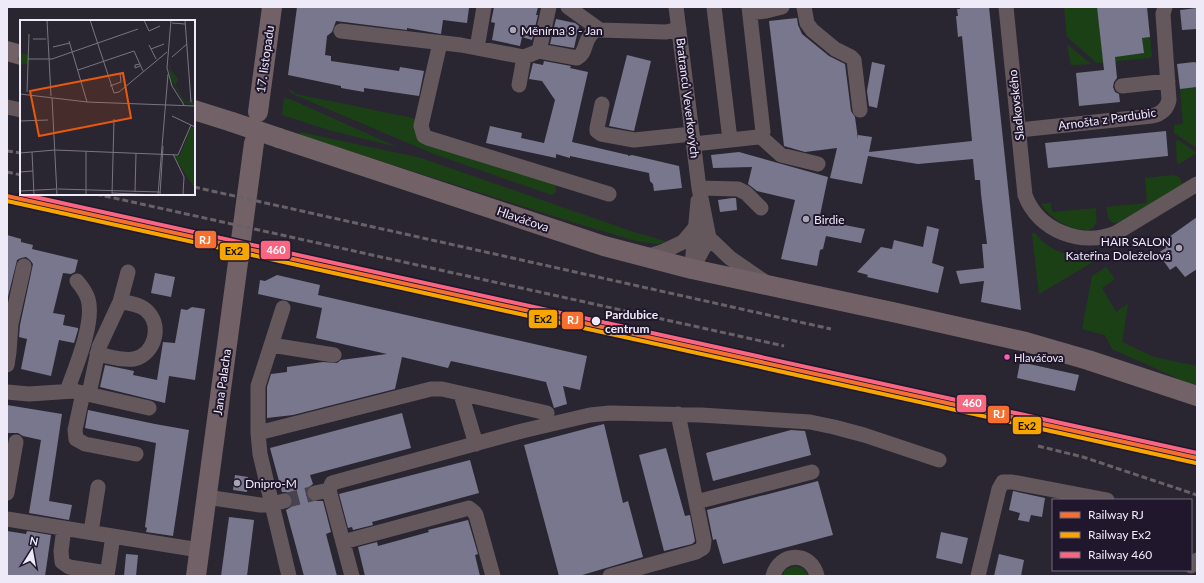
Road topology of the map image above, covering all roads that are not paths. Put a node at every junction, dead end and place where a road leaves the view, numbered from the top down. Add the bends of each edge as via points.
1 (272, 7) edge
2 (484, 7) edge
3 (549, 7) edge
4 (568, 7) edge
5 (676, 7) edge
6 (714, 7) edge
7 (782, 7) edge
8 (804, 7) edge
9 (1006, 7) edge
10 (1165, 7) edge
11 (750, 10) edge
12 (596, 28) junction
13 (679, 30) junction
14 (341, 31) dead end
15 (440, 43) junction
16 (477, 48) junction
17 (7, 51) edge
18 (539, 51) junction
19 (20, 55) edge
20 (524, 57) junction
21 (1168, 81) junction
22 (519, 85) dead end
23 (1122, 86) dead end
24 (602, 104) dead end
25 (7, 107) edge
26 (20, 110) edge
27 (195, 110) edge
28 (860, 110) dead end
29 (258, 112) dead end
30 (1019, 130) junction
31 (760, 136) junction
32 (693, 139) junction
33 (730, 140) junction
34 (254, 143) dead end
35 (818, 164) dead end
36 (1197, 184) edge
37 (699, 188) junction
38 (609, 194) dead end
39 (761, 208) dead end
40 (694, 229) junction
41 (709, 238) junction
42 (646, 257) junction
43 (24, 266) dead end
44 (692, 269) junction
45 (128, 272) dead end
46 (77, 281) dead end
47 (771, 286) junction
48 (120, 302) junction
49 (283, 308) dead end
50 (271, 345) junction
51 (97, 354) junction
52 (334, 355) dead end
53 (8, 356) edge
54 (7, 392) edge
55 (67, 392) junction
56 (86, 393) junction
57 (462, 394) junction
58 (1197, 396) edge
59 (149, 408) dead end
60 (547, 413) dead end
61 (678, 414) junction
62 (258, 433) junction
63 (16, 442) dead end
64 (476, 444) junction
65 (136, 454) dead end
66 (938, 460) dead end
67 (812, 472) dead end
68 (98, 487) dead end
69 (7, 493) edge
70 (206, 497) junction
71 (1102, 499) edge
72 (696, 502) junction
73 (278, 503) junction
74 (7, 519) edge
75 (64, 528) junction
76 (91, 532) junction
77 (113, 536) junction
78 (343, 542) junction
79 (199, 550) junction
80 (107, 575) edge
81 (196, 576) edge
82 (289, 576) edge
83 (352, 576) edge
84 (493, 576) edge
85 (613, 576) edge
86 (773, 576) edge
87 (816, 576) edge
88 (978, 576) edge

1 - 29 main road, 17. listopadu
2 - 16 street
3 - 18 street
4 - 12 street
5 - 13 street, Bratranců Veverkových
6 - 33 street
7 - 11 street via 766,11
8 - 28 street via 807,24 812,30 835,49 854,60
9 - 30 street, Sladkovského
10 - 21 street, Arnošta z Pardubic via 1163,14
11 - 31 street via 763,130
12 - 13 street via 604,31
12 - 18 street via 577,58
13 - 32 street, Bratranců Veverkových
14 - 15 street
15 - 16 street
15 - 38 street via 421,126 424,136
16 - 20 street
17 - 19 main road
18 - 20 street
20 - 22 street
21 - 23 street
21 - 30 street, Arnošta z Pardubic via 1168,104 1166,109 1157,114
24 - 32 street via 597,128 600,134 634,140
25 - 26 street
27 - 42 main road, Hlaváčova, bridge via 557,231
30 - 36 street, Sladkovského via 1028,202 1039,216 1057,230 1076,237 1096,239 1116,233
31 - 33 street
31 - 35 street via 781,155
32 - 33 street
32 - 37 street, Bratranců Veverkových
34 - 70 main road, Jana Palacha
37 - 39 street via 738,189 746,193
37 - 40 street, Bratranců Veverkových
37 - 41 street, Bratranců Veverkových
40 - 42 street via 683,242
40 - 44 street, Bratranců Veverkových
41 - 44 street
41 - 47 street, Hlaváčova via 730,258
42 - 44 main road, Hlaváčova
43 - 53 street via 10,330
44 - 47 main road, Hlaváčova
45 - 48 street
46 - 55 street via 88,298 90,314 80,355
47 - 58 main road, Hlaváčova via 1026,342
48 - 51 street
48 - 51 street via 142,307 151,315 156,333 152,345 144,354 133,359
49 - 50 street
50 - 52 street
50 - 62 street via 258,386
51 - 56 street
54 - 55 street
55 - 56 street
56 - 59 street
56 - 65 street via 75,430 76,439 85,444
57 - 60 street
57 - 62 street via 431,389
57 - 64 street
61 - 64 street via 601,413
61 - 66 street via 810,422 864,435
61 - 72 street
62 - 73 street via 260,454
63 - 69 street
64 - 78 street via 335,481 322,492
67 - 72 street
68 - 76 street
70 - 73 street via 260,505
70 - 79 main road, Jana Palacha
71 - 88 street via 1003,482 999,489
72 - 85 street via 704,541 703,548
73 - 82 street
74 - 75 street
75 - 76 street
75 - 80 street via 62,562 69,567
76 - 77 street
77 - 79 street
77 - 80 street
78 - 83 street
78 - 84 street via 469,508 476,515
79 - 81 main road, Jana Palacha
86 - 87 street via 780,563 797,557 812,565

